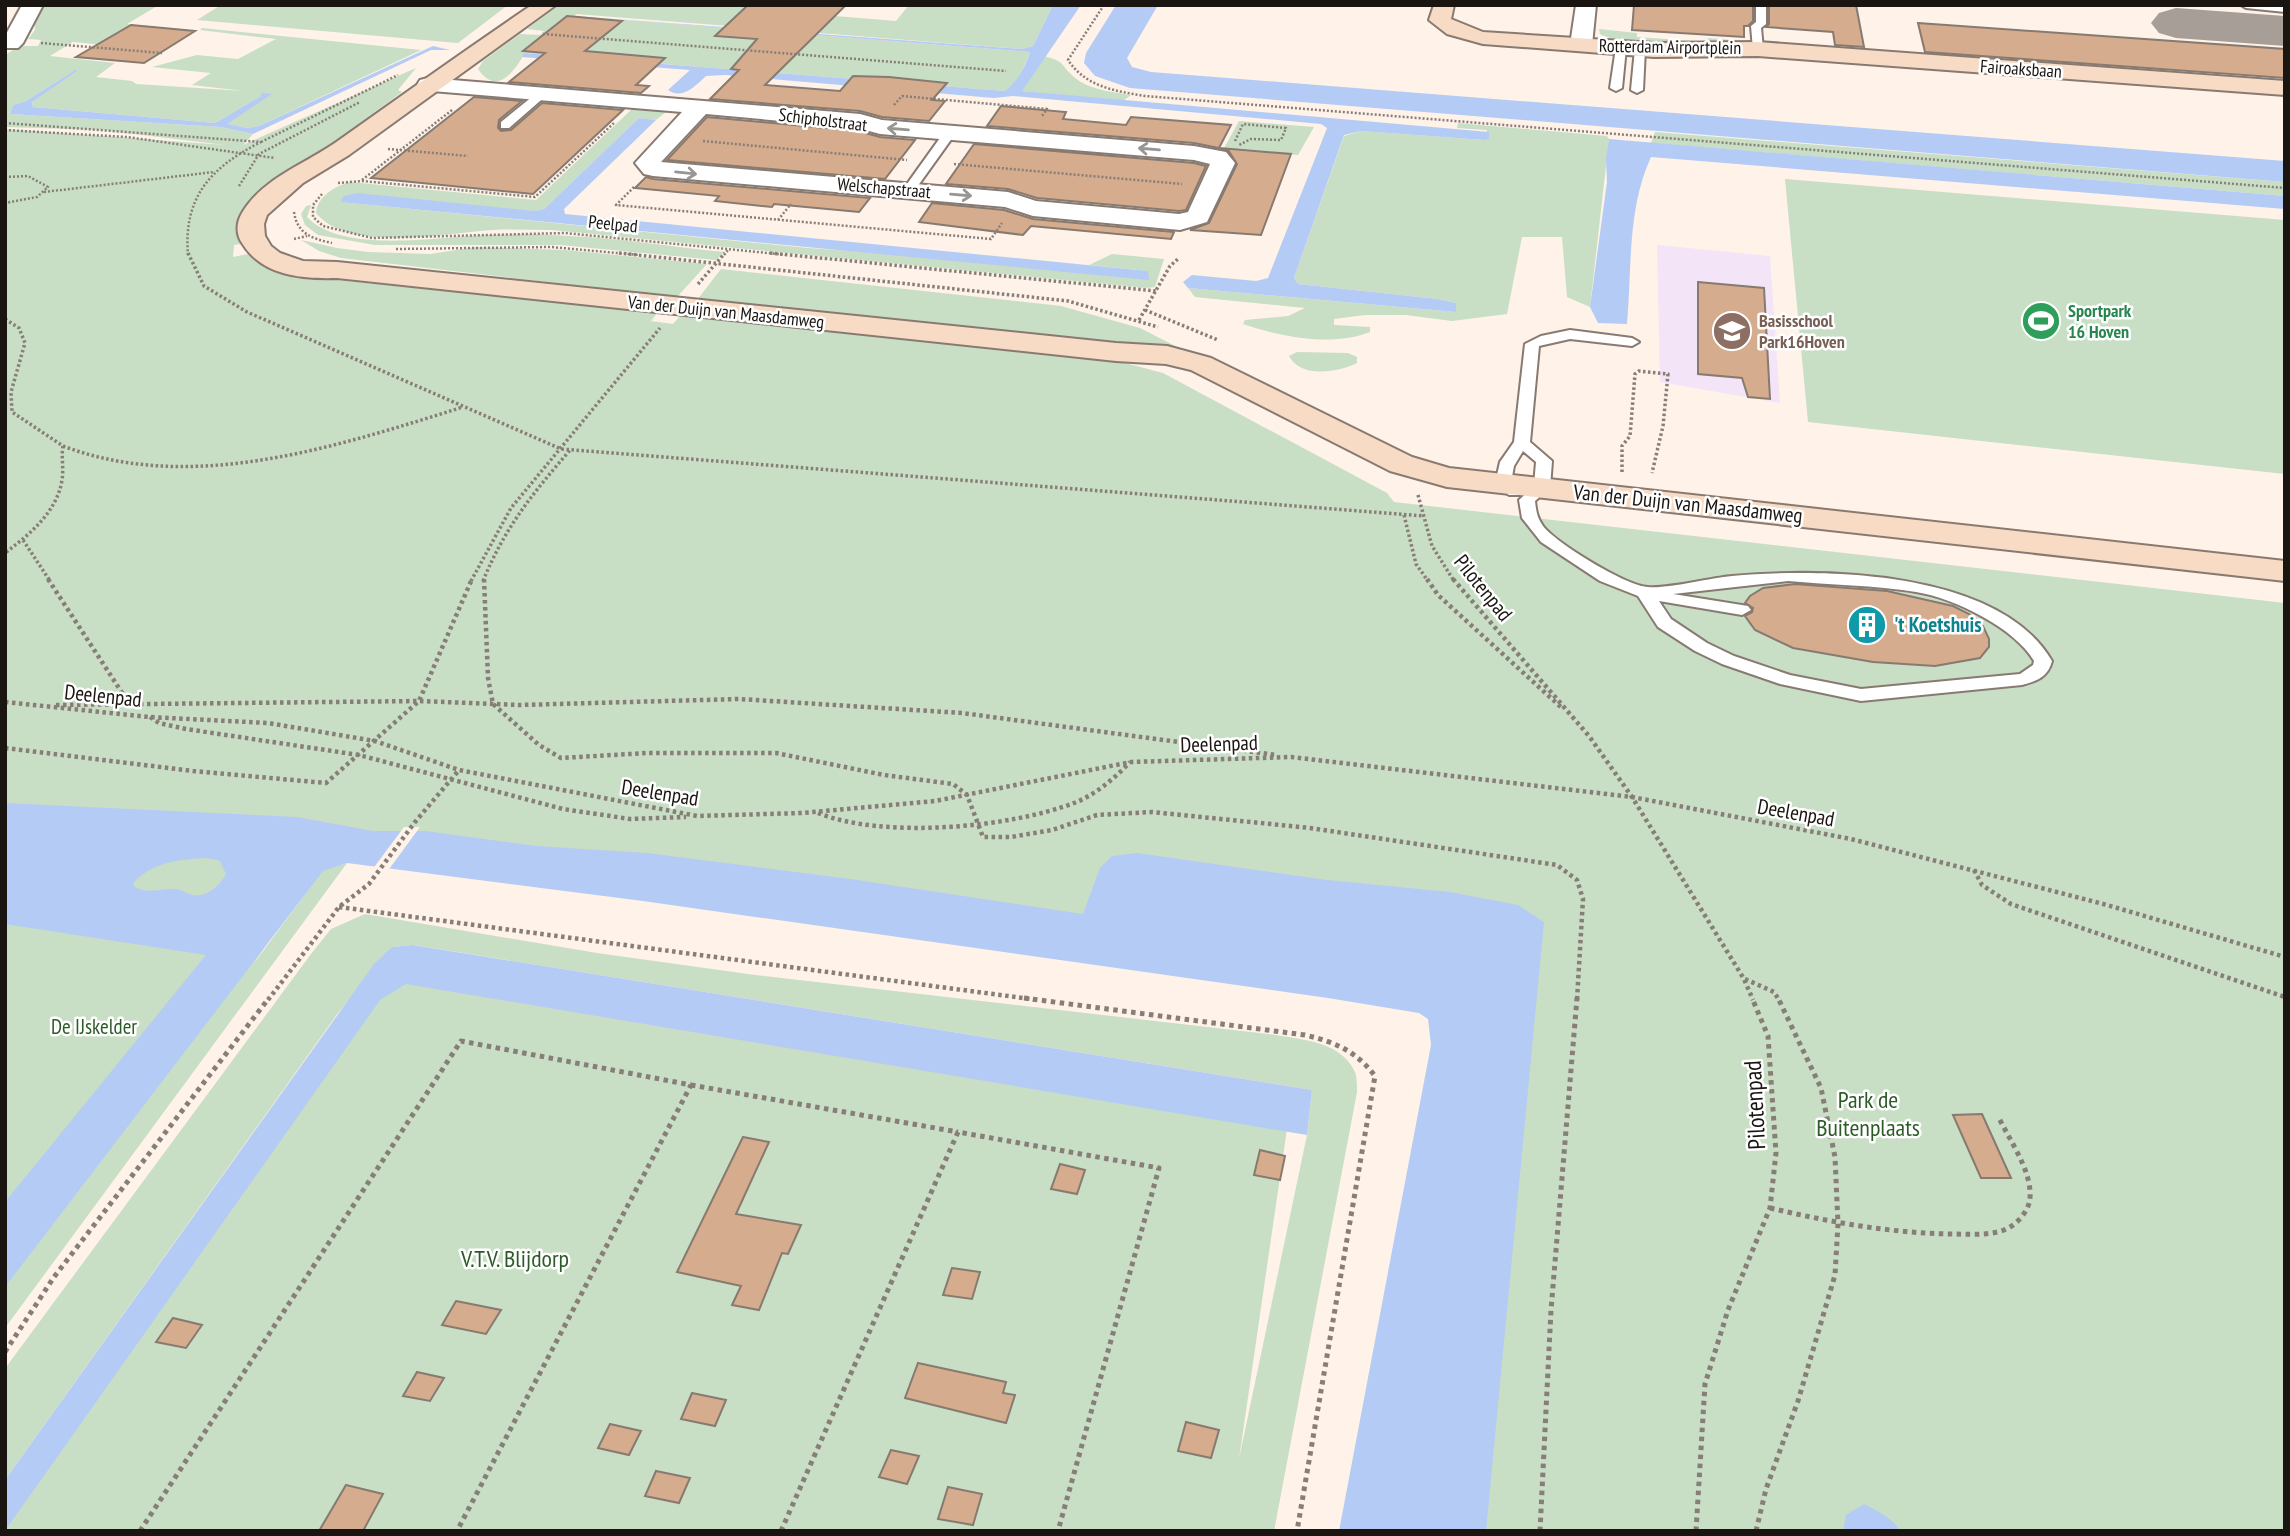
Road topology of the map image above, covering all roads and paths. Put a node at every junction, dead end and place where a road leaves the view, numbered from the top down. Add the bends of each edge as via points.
1 (33, 5) edge
2 (546, 5) edge
3 (1104, 5) edge
4 (1444, 5) edge
5 (1586, 5) edge
6 (1761, 5) edge
7 (2246, 5) edge
8 (2285, 9) edge
9 (507, 31) junction
10 (12, 42) joint
11 (1581, 45) junction
12 (1631, 48) junction
13 (1758, 49) junction
14 (163, 53) dead end
15 (1006, 71) dead end
16 (405, 72) dead end
17 (428, 85) junction
18 (479, 88) junction
19 (1616, 88) dead end
20 (2285, 88) edge
21 (1637, 90) dead end
22 (542, 94) junction
23 (637, 102) junction
24 (699, 107) junction
25 (5, 123) edge
26 (505, 125) dead end
27 (5, 130) edge
28 (949, 134) junction
29 (261, 142) junction
30 (377, 148) dead end
31 (400, 150) junction
32 (241, 152) junction
33 (337, 152) junction
34 (1224, 153) junction
35 (468, 156) dead end
36 (308, 167) junction
37 (653, 169) junction
38 (215, 172) junction
39 (5, 177) edge
40 (362, 181) junction
41 (2285, 188) edge
42 (908, 191) junction
43 (44, 192) junction
44 (1014, 202) junction
45 (5, 203) edge
46 (729, 250) junction
47 (1178, 259) dead end
48 (337, 270) junction
49 (1156, 291) junction
50 (677, 307) junction
51 (1145, 310) junction
52 (5, 319) edge
53 (1139, 320) dead end
54 (1220, 341) dead end
55 (1632, 342) dead end
56 (1116, 352) junction
57 (11, 392) junction
58 (5, 394) edge
59 (463, 407) junction
60 (5, 412) edge
61 (12, 412) junction
62 (1522, 443) junction
63 (62, 446) junction
64 (561, 449) junction
65 (571, 449) junction
66 (1609, 468) dead end
67 (1622, 470) junction
68 (1632, 471) dead end
69 (1642, 472) dead end
70 (1623, 480) dead end
71 (1524, 491) junction
72 (1415, 506) junction
73 (23, 540) junction
74 (5, 552) edge
75 (2285, 571) edge
76 (2285, 586) edge
77 (1645, 593) junction
78 (1742, 610) dead end
79 (419, 701) junction
80 (5, 702) edge
81 (494, 704) junction
82 (31, 705) junction
83 (130, 705) junction
84 (149, 717) junction
85 (1575, 720) junction
86 (375, 741) junction
87 (5, 748) edge
88 (359, 755) junction
89 (1291, 757) junction
90 (1130, 762) junction
91 (458, 770) junction
92 (450, 781) junction
93 (967, 795) junction
94 (1632, 797) junction
95 (816, 812) junction
96 (697, 816) junction
97 (978, 822) junction
98 (1973, 869) junction
99 (339, 907) junction
100 (2285, 957) edge
101 (1744, 979) junction
102 (2285, 997) edge
103 (691, 1085) junction
104 (1999, 1118) dead end
105 (958, 1132) junction
106 (1770, 1208) junction
107 (1838, 1224) junction
108 (5, 1352) edge
109 (139, 1531) edge
110 (457, 1531) edge
111 (781, 1531) edge
112 (1058, 1531) edge
113 (1297, 1531) edge
114 (1540, 1531) edge
115 (1696, 1531) edge
116 (1756, 1531) edge

1 - 10 street via 21,35
2 - 9 street, Van der Duijn van Maasdamweg
3 - 41 path via 1068,60 1075,73 1091,82 1145,96
4 - 11 street, Rotterdam Airportplein via 1440,20 1457,32
5 - 11 street, Rotterdam Airportplein
6 - 13 lane via 1761,24 1756,26
7 - 8 lane
9 - 15 path
9 - 17 street, Van der Duijn van Maasdamweg
10 - 14 path
11 - 12 street, Rotterdam Airportplein
12 - 13 street, Rotterdam Airportplein
12 - 19 lane
12 - 21 lane
13 - 20 street, Fairoaksbaan
16 - 29 path
17 - 18 street, Schipholstraat
17 - 33 street, Van der Duijn van Maasdamweg
18 - 22 street, Schipholstraat
18 - 31 path
22 - 23 street, Schipholstraat
22 - 26 lane
23 - 24 street, Schipholstraat
23 - 40 path, Peelpad via 535,197
28 -> 24 street, Schipholstraat
24 - 37 street via 648,163
25 - 29 path
27 - 32 path via 127,137
34 -> 28 street, Schipholstraat
28 - 42 lane
29 - 32 path
30 - 31 path
31 - 35 path
31 - 40 path
32 - 36 path
32 - 38 path
33 - 36 street, Van der Duijn van Maasdamweg
33 - 48 street, Van der Duijn van Maasdamweg via 283,201 276,212 275,228 280,243 292,253
34 - 34 path via 1251,139 1281,140 1286,128 1243,124
34 - 44 street, Welschapstraat via 1198,217 1180,222 1033,208
36 - 48 street, Van der Duijn van Maasdamweg via 256,212 250,223 251,236 258,249 284,265
37 -> 42 street, Welschapstraat
37 - 44 path via 616,205 991,239
38 - 43 path
38 - 59 path via 196,196 186,232 188,256 204,286 247,312
39 - 43 path via 35,177 48,187
40 - 46 path, Peelpad via 340,183 323,193 313,205 313,217 323,226 372,238 565,233
42 -> 44 street, Welschapstraat
43 - 45 path via 29,200
46 - 49 path, Peelpad
46 - 50 path
47 - 49 path
48 - 50 street, Van der Duijn van Maasdamweg
49 - 51 path
50 - 56 street, Van der Duijn van Maasdamweg
50 - 64 path
51 - 53 path
51 - 54 path
52 - 57 path via 19,328 25,343
55 - 62 lane via 1556,334 1532,344
56 - 71 street, Van der Duijn van Maasdamweg via 1167,355 1201,364 1401,464
56 - 72 street, Van der Duijn van Maasdamweg via 1187,373 1389,477
57 - 58 path
57 - 61 path
59 - 63 path via 321,449 236,463 188,467 111,462
59 - 64 path
60 - 61 path
61 - 63 path
62 - 71 lane via 1507,457
62 - 71 lane via 1544,461
63 - 73 path via 58,494 46,519
64 - 65 path
64 - 79 path via 511,508 498,531 465,591
65 - 72 path
65 - 81 path via 518,515 481,583
66 - 67 path, Van der Duijn van Maasdamweg
67 - 68 path, Van der Duijn van Maasdamweg
67 - 69 path, Van der Duijn van Maasdamweg via 1635,374 1668,374 1652,473
67 - 70 path
71 - 72 street, Van der Duijn van Maasdamweg
71 - 75 street, Van der Duijn van Maasdamweg
71 - 76 street, Van der Duijn van Maasdamweg
71 - 77 lane via 1530,521 1539,533 1610,579
72 - 85 path, Pilotenpad via 1449,575
72 - 85 path, Pilotenpad via 1416,564 1438,596
73 - 74 path
73 - 83 path
77 - 77 lane via 1788,576 1920,587 1995,617 2035,647 2043,661 2036,674 2022,679 1861,695 1786,680 1728,660 1664,623
77 - 78 lane
79 - 81 path, Deelenpad
79 - 83 path, Deelenpad
79 - 86 path
80 - 82 path, Deelenpad
81 - 89 path, Deelenpad via 739,699 962,713
81 - 93 path via 539,745 561,758 660,752 776,753 953,784
82 - 83 path, Deelenpad
82 - 84 path, Deelenpad
84 - 86 path, Deelenpad via 268,723
84 - 88 path via 186,729
85 - 94 path, Pilotenpad
86 - 88 path
86 - 91 path, Deelenpad
87 - 88 path via 327,783
88 - 92 path
89 - 90 path, Deelenpad
89 - 94 path, Deelenpad
90 - 93 path, Deelenpad
90 - 97 path via 1118,776 1075,802 1035,816
91 - 92 path
91 - 96 path, Deelenpad
92 - 96 path via 563,809 630,819
92 - 99 path via 369,884
93 - 95 path, Deelenpad
93 - 97 path
94 - 98 path, Deelenpad via 1851,839
94 - 101 path, Pilotenpad
95 - 96 path, Deelenpad
95 - 97 path via 829,820 870,826
97 - 114 path via 983,837 1011,836 1052,830 1097,815 1152,812 1480,852 1557,865 1577,880 1583,899 1582,942 1554,1248
98 - 100 path, Deelenpad
98 - 102 path via 1982,885 2011,904
99 - 108 path via 54,1277
99 - 113 path via 1342,1043 1363,1058 1375,1076
101 - 106 path, Pilotenpad via 1768,1037 1776,1153
101 - 107 path via 1774,992 1784,1006 1821,1088 1835,1157
103 - 105 path
103 - 109 path via 461,1041
103 - 110 path
104 - 107 path via 2030,1196 2025,1214 2006,1229 1975,1234 1922,1233
105 - 111 path
105 - 112 path via 1158,1168
106 - 107 path
106 - 115 path, Pilotenpad via 1728,1310 1705,1384
107 - 116 path via 1835,1275

